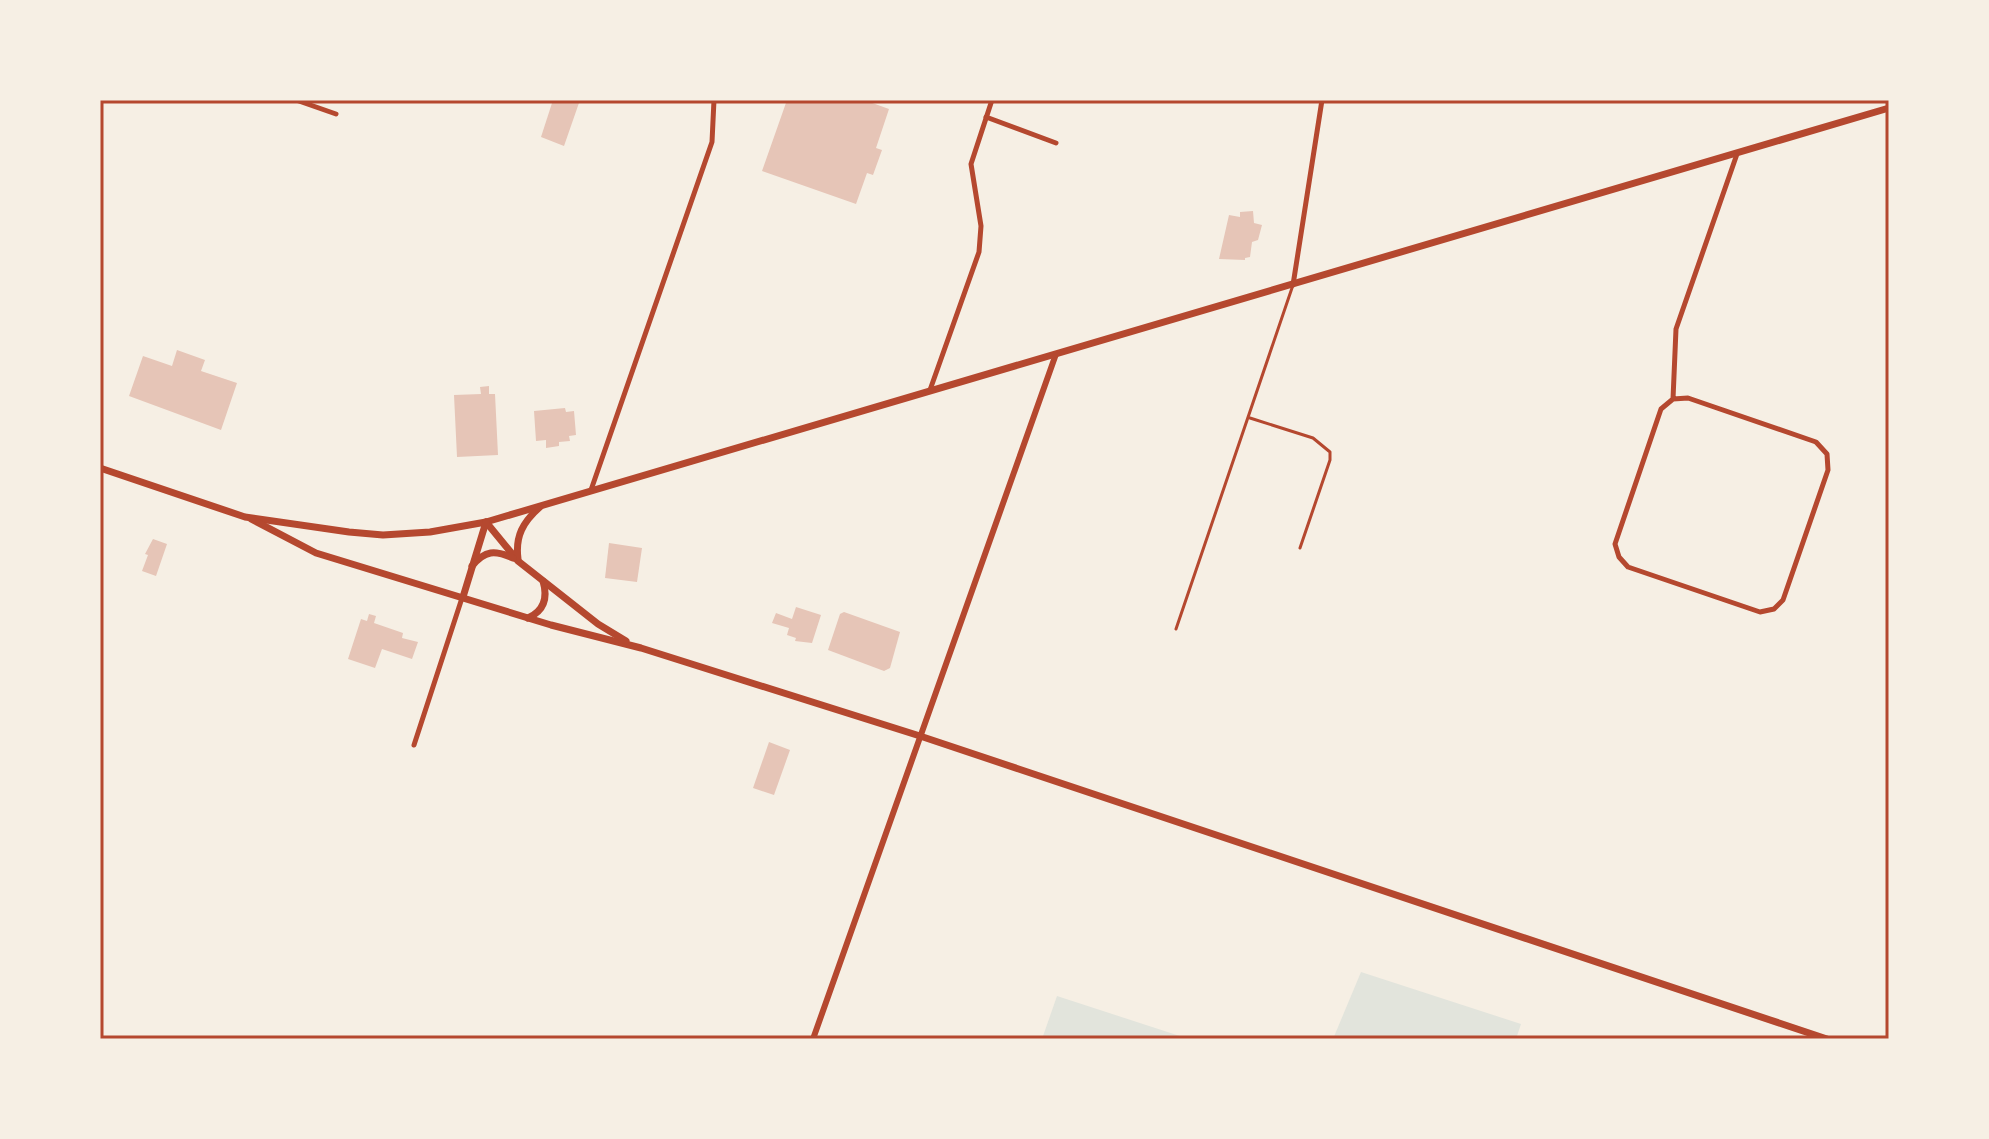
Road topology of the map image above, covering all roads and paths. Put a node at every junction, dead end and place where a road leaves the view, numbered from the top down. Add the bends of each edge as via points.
1 (296, 100) edge
2 (714, 100) edge
3 (992, 100) edge
4 (1322, 100) edge
5 (1889, 108) edge
6 (336, 114) dead end
7 (986, 117) junction
8 (1056, 143) dead end
9 (1737, 154) junction
10 (1293, 285) junction
11 (1056, 354) junction
12 (930, 390) junction
13 (1673, 399) junction
14 (1250, 418) junction
15 (100, 468) edge
16 (590, 491) junction
17 (542, 506) junction
18 (245, 517) junction
19 (486, 522) junction
20 (1300, 548) dead end
21 (518, 561) junction
22 (469, 570) junction
23 (543, 581) junction
24 (463, 597) junction
25 (528, 618) junction
26 (1176, 629) dead end
27 (635, 646) junction
28 (920, 736) junction
29 (414, 745) dead end
30 (813, 1039) edge
31 (1827, 1039) edge

1 - 6 street
2 - 16 street via 712,142
3 - 7 street
4 - 10 street
5 - 9 main road
7 - 8 street
7 - 12 street via 971,164 981,226 979,252
9 - 10 main road
9 - 13 street via 1676,329
10 - 11 main road
10 - 14 lane
11 - 12 main road
11 - 28 street
12 - 16 main road
13 - 13 street via 1688,398 1816,442 1827,454 1828,470 1783,600 1774,609 1760,612 1628,567 1619,557 1615,544 1661,409
14 - 20 lane via 1313,438 1330,452
14 - 26 lane
15 - 18 main road
16 - 17 main road
17 - 19 main road
17 - 21 main road via 520,531
18 - 19 main road via 383,535
18 - 24 main road via 316,553
19 - 21 main road
19 - 22 main road
21 - 22 main road via 487,552
21 - 23 main road
22 - 24 main road
23 - 25 main road via 543,605
23 - 27 main road
24 - 25 main road
24 - 29 street
25 - 27 main road
27 - 28 main road
28 - 30 street
28 - 31 main road

